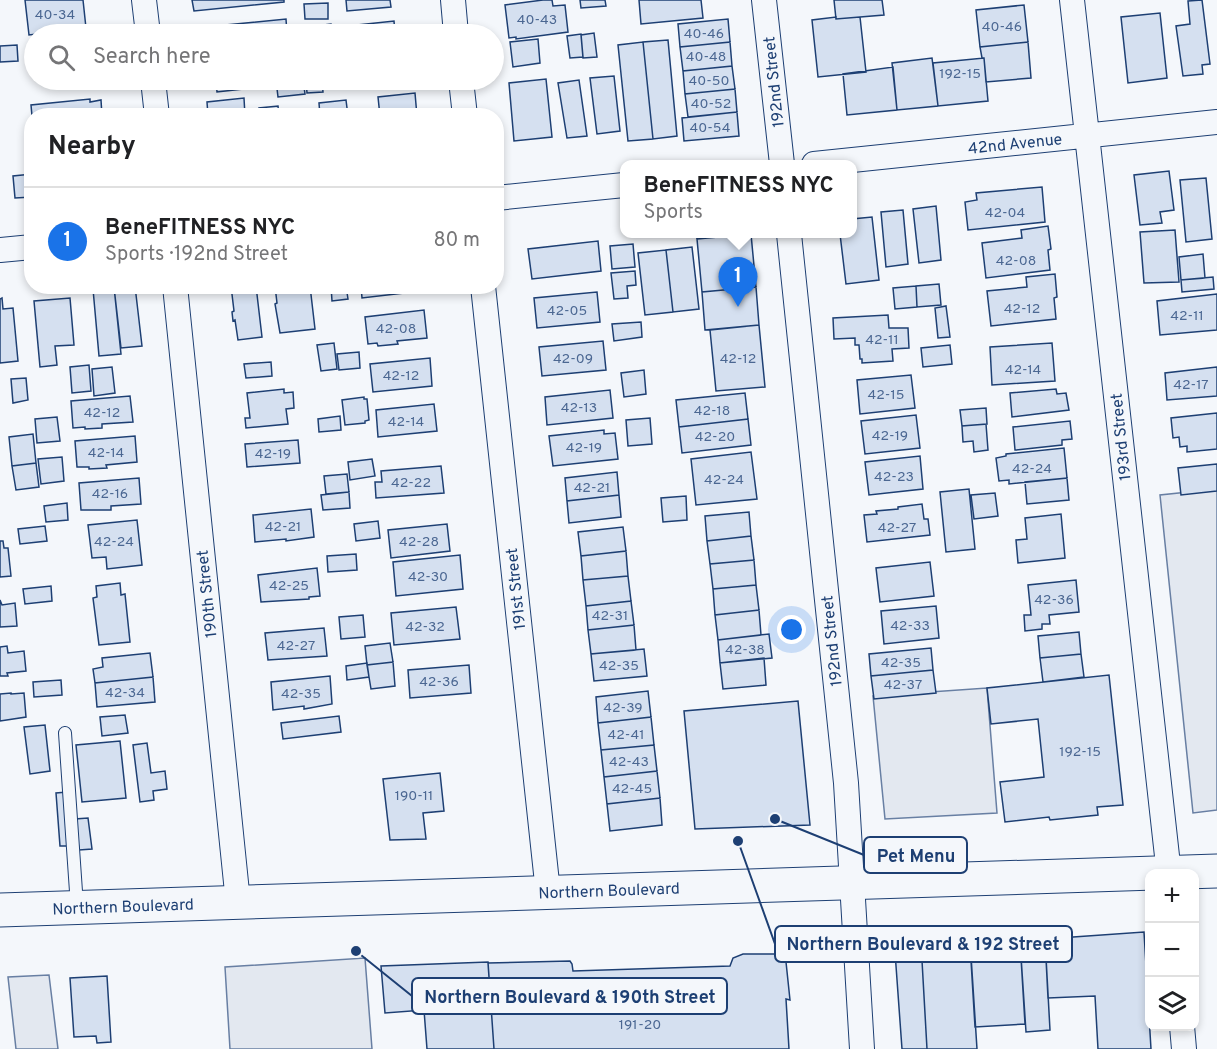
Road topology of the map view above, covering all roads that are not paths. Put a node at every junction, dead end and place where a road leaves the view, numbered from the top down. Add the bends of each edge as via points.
1 (144, 0) edge
2 (453, 0) edge
3 (764, 0) edge
4 (1072, 0) edge
5 (147, 24) edge
6 (455, 24) edge
7 (154, 90) edge
8 (462, 90) edge
9 (156, 108) edge
10 (464, 108) edge
11 (1217, 122) edge
12 (1086, 136) junction
13 (781, 160) edge
14 (857, 160) edge
15 (620, 185) edge
16 (504, 197) edge
17 (789, 238) edge
18 (24, 248) edge
19 (0, 250) edge
20 (176, 294) edge
21 (484, 294) edge
22 (65, 733) dead end
23 (1169, 869) edge
24 (1217, 871) edge
25 (1199, 872) edge
26 (1145, 874) edge
27 (852, 883) junction
28 (548, 892) junction
29 (238, 902) junction
30 (77, 907) junction
31 (0, 910) edge
32 (1182, 1031) edge
33 (862, 1049) edge
34 (1184, 1049) edge

1 - 5 street
2 - 6 street
3 - 13 street, 192nd Street
4 - 12 street, 193rd Street
7 - 9 street
8 - 10 street
11 - 12 street, 42nd Avenue
12 - 14 street, 42nd Avenue
12 - 23 street, 193rd Street
15 - 16 street
17 - 27 street, 192nd Street via 846,783
18 - 19 street
20 - 29 street, 190th Street
21 - 28 street, 191st Street
22 - 30 lane
24 - 25 main road, Northern Boulevard
26 - 27 main road, Northern Boulevard
27 - 28 main road, Northern Boulevard
27 - 33 street, 192nd Street
28 - 29 main road, Northern Boulevard
29 - 30 main road, Northern Boulevard
30 - 31 main road, Northern Boulevard
32 - 34 street

